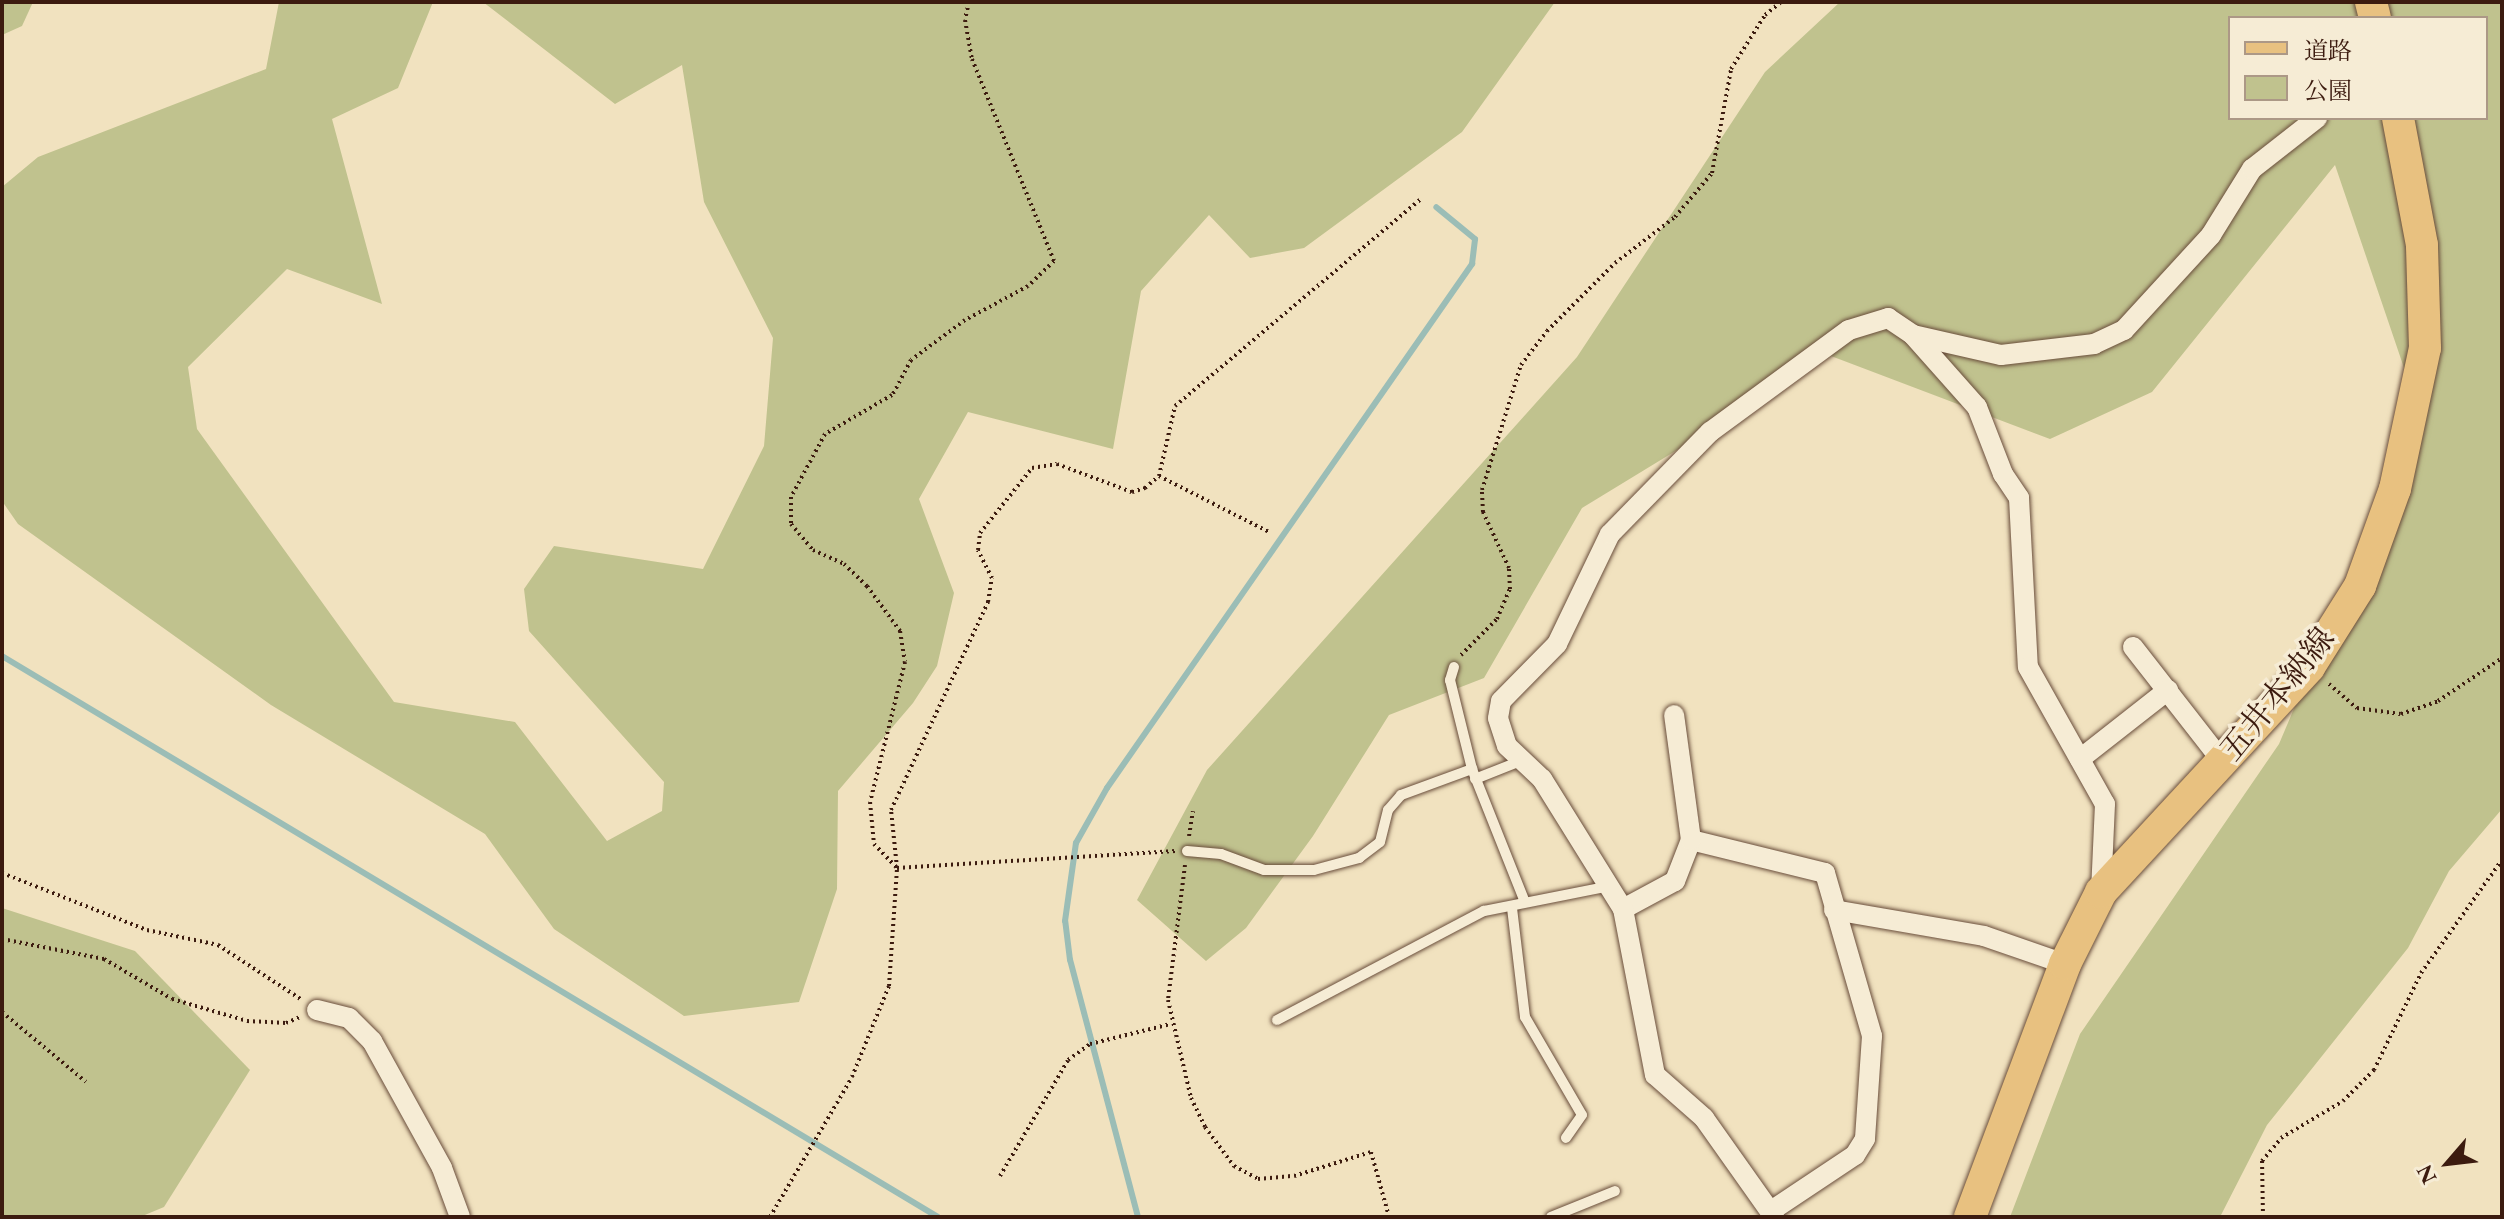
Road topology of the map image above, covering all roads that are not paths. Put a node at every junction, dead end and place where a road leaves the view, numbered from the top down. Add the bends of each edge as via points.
1 (2314, 120) edge
2 (2398, 120) edge
3 (1913, 335) junction
4 (2133, 647) dead end
5 (1454, 667) road end
6 (2168, 690) junction
7 (1674, 715) dead end
8 (2080, 759) junction
9 (1523, 760) junction
10 (2223, 762) junction
11 (1474, 774) junction
12 (1691, 840) junction
13 (1187, 851) road end
14 (1605, 887) junction
15 (2101, 892) junction
16 (1524, 900) junction
17 (1512, 908) junction
18 (1623, 909) junction
19 (1834, 910) junction
20 (2065, 964) junction
21 (317, 1010) road end
22 (1277, 1020) dead end
23 (1566, 1138) dead end
24 (1615, 1191) dead end
25 (1772, 1214) edge
26 (460, 1217) edge
27 (1551, 1217) edge
28 (1970, 1217) edge

1 - 3 street via 2252,169 2211,235 2124,330 2094,344 2001,355
2 - 10 main road, 五井本納線 via 2423,258 2419,395 2395,489 2360,586 2309,667
3 - 8 street via 1977,407 2003,474 2019,498 2028,667
3 - 9 street via 1888,318 1849,330 1822,347 1710,432 1610,534 1557,644 1501,701 1499,733
4 - 6 street
5 - 11 lane via 1450,680
6 - 8 street
6 - 10 street
7 - 12 street
8 - 15 street via 2105,804
9 - 11 lane
9 - 14 street via 1542,779
10 - 15 main road, 五井本納線
11 - 13 lane via 1401,795 1388,810 1380,842 1359,858 1314,870 1264,870 1221,854
11 - 16 lane
12 - 18 street via 1675,881
12 - 19 street via 1825,873
14 - 16 lane
14 - 18 street
15 - 20 main road, 五井本納線
16 - 17 lane
17 - 22 lane via 1484,911
17 - 23 lane via 1525,1017 1582,1115
18 - 25 street via 1655,1075 1704,1118
19 - 20 street via 1984,936
19 - 25 street via 1872,1036 1865,1139 1855,1155
20 - 28 main road, 五井本納線
21 - 26 street via 349,1018 372,1041 442,1168
24 - 27 lane

